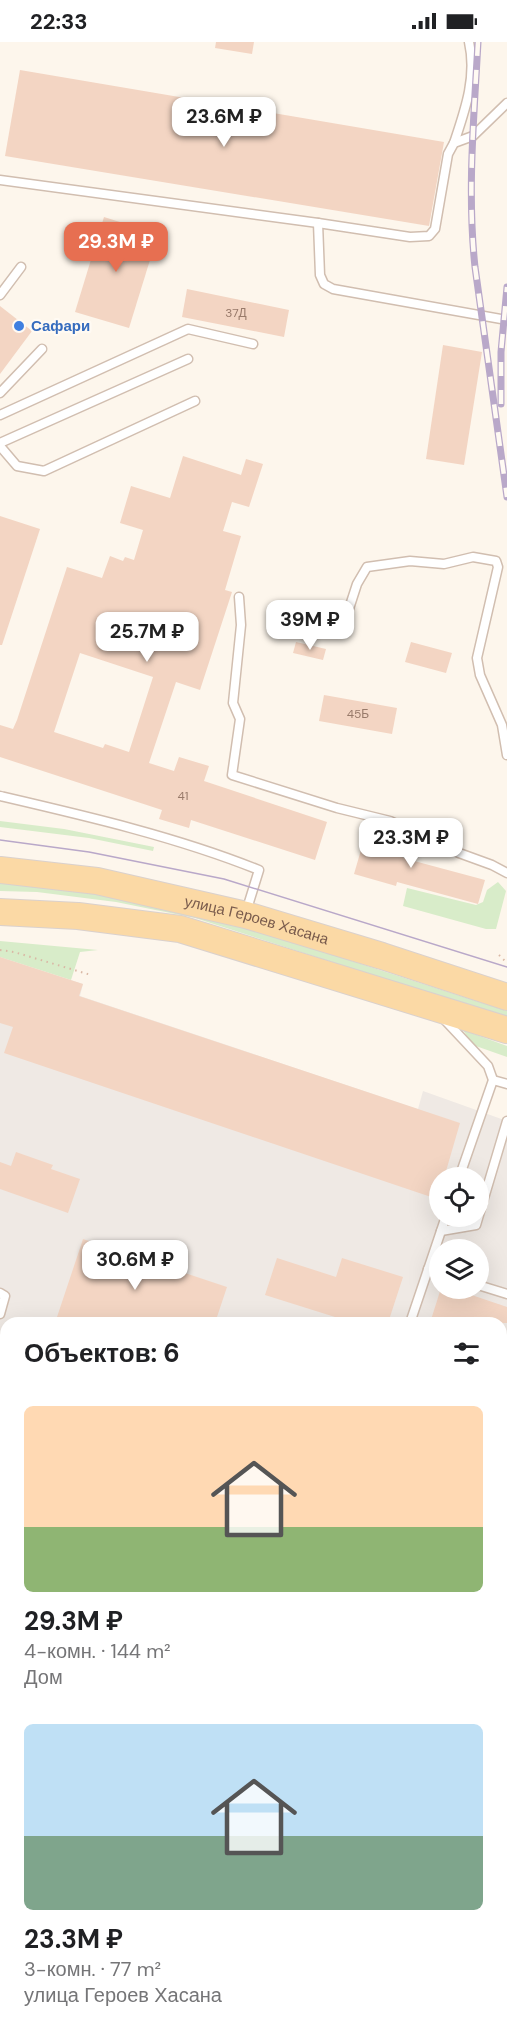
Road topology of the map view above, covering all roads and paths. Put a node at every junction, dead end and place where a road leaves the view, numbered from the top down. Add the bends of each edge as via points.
1 (469, 42) edge
2 (507, 103) edge
3 (454, 143) junction
4 (0, 180) edge
5 (318, 223) junction
6 (21, 267) dead end
7 (0, 295) edge
8 (507, 320) edge
9 (253, 344) dead end
10 (42, 349) dead end
11 (188, 359) dead end
12 (0, 393) edge
13 (195, 401) dead end
14 (0, 415) edge
15 (0, 444) edge
16 (239, 597) dead end
17 (345, 621) dead end
18 (507, 755) edge
19 (0, 796) edge
20 (0, 870) edge
21 (507, 873) edge
22 (0, 912) edge
23 (246, 915) junction
24 (0, 950) edge
25 (498, 955) dead end
26 (507, 963) edge
27 (91, 975) dead end
28 (507, 997) edge
29 (431, 1006) junction
30 (507, 1030) edge
31 (493, 1080) junction
32 (507, 1084) edge
33 (507, 1121) edge
34 (463, 1167) edge
35 (442, 1227) edge
36 (441, 1231) junction
37 (428, 1269) joint
38 (489, 1288) edge
39 (0, 1293) edge
40 (507, 1294) edge
41 (0, 1314) edge
42 (412, 1317) edge

1 - 3 lane via 472,58 468,103
2 - 3 lane via 472,136
3 - 5 lane via 448,154 435,229 429,236 410,237
4 - 5 lane
5 - 8 lane via 320,275 324,284 333,289
6 - 7 lane
9 - 14 lane via 188,329
10 - 12 lane
11 - 15 lane
13 - 15 lane via 44,471 17,466
16 - 21 lane via 241,625 233,703 240,719 232,775 390,821
17 - 18 lane via 367,567 410,561 444,564 473,557 496,561 498,567 477,658 480,675 502,725
19 - 23 lane via 123,827 260,870
20 - 23 main road, улица Героев Хасана via 97,881
22 - 29 main road, улица Героев Хасана via 78,915 180,929
23 - 28 main road, улица Героев Хасана
24 - 27 path
25 - 26 path
29 - 30 main road, улица Героев Хасана
29 - 31 lane via 488,1066
31 - 32 lane
31 - 34 lane
33 - 36 lane via 476,1225
35 - 36 lane
36 - 37 lane
37 - 42 lane
38 - 40 lane
39 - 41 lane via 5,1296

